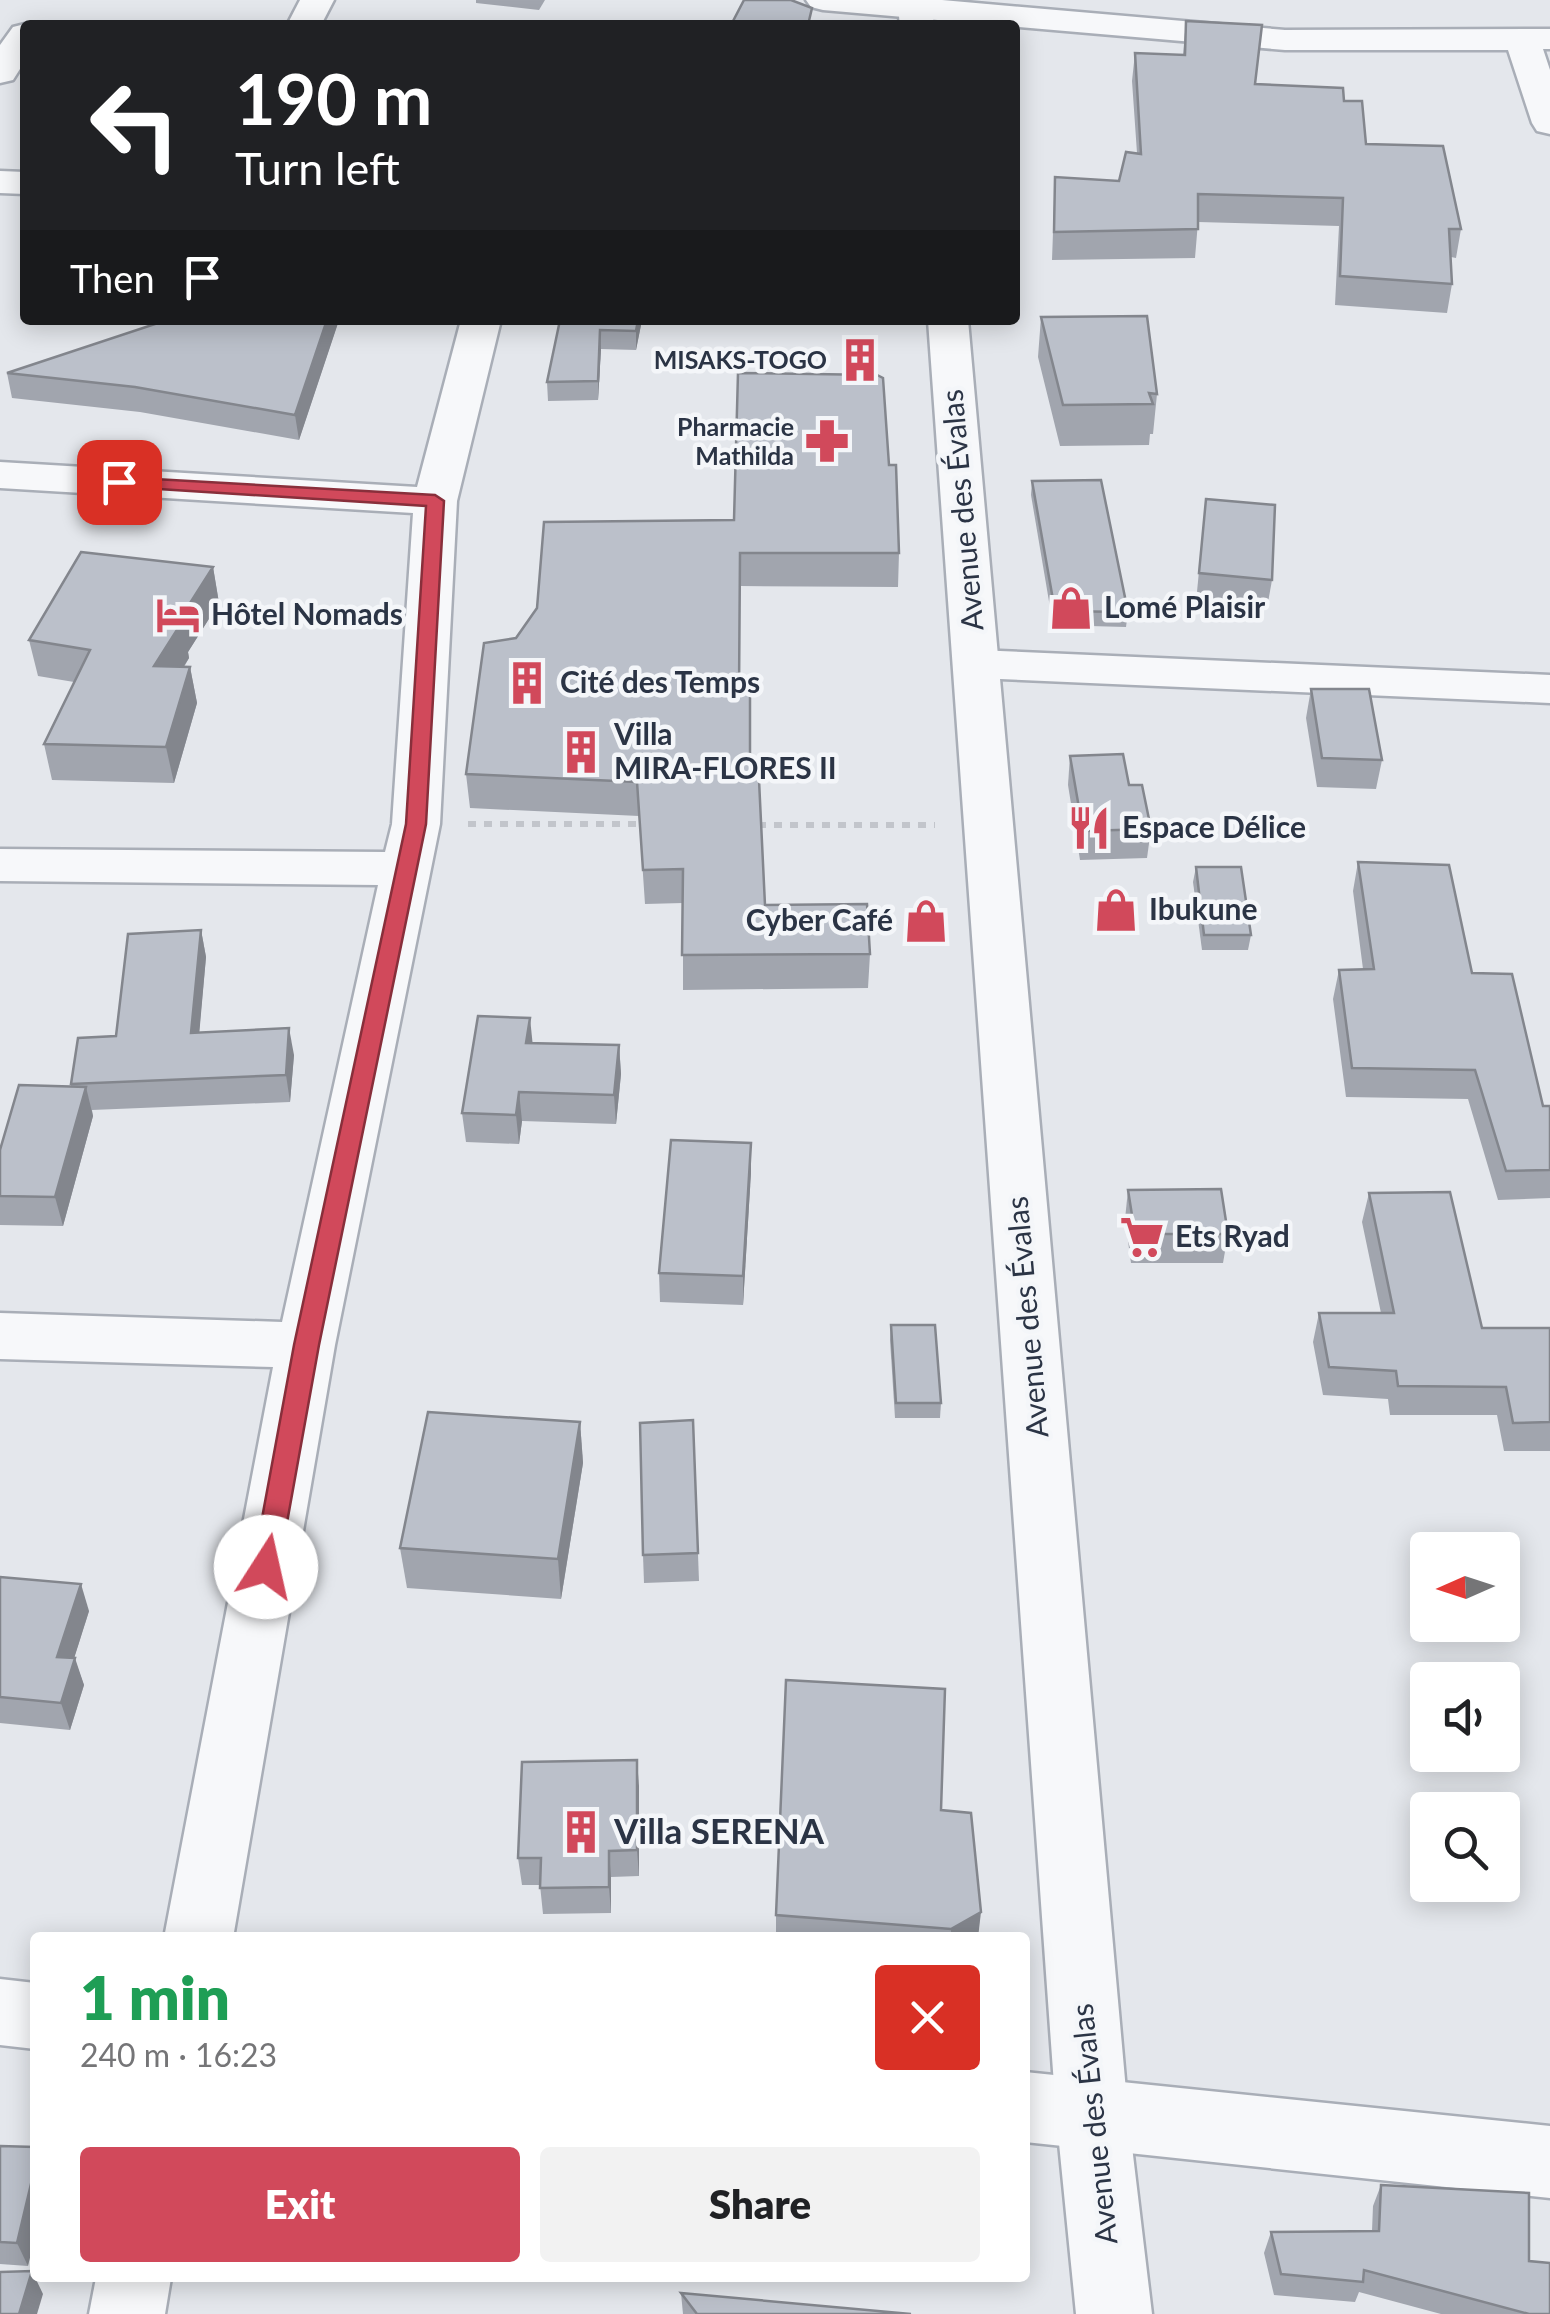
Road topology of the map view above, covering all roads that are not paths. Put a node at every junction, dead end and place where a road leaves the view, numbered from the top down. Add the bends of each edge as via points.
1 (823, 0) edge
2 (915, 11) edge
3 (1536, 39) edge
4 (20, 42) edge
5 (0, 72) edge
6 (1550, 123) edge
7 (480, 325) edge
8 (948, 325) edge
9 (0, 475) edge
10 (435, 501) junction
11 (976, 664) junction
12 (1550, 689) edge
13 (411, 847) junction
14 (0, 865) edge
15 (0, 1336) edge
16 (306, 1345) junction
17 (199, 1932) edge
18 (0, 2012) edge
19 (30, 2015) edge
20 (1058, 2110) edge
21 (1550, 2162) edge
22 (133, 2282) edge
23 (127, 2314) edge
24 (1114, 2314) edge

1 - 2 street
2 - 3 street
3 - 6 street
4 - 5 street
7 - 10 street
8 - 11 street, Avenue des Évalas
9 - 10 street
10 - 13 street
11 - 12 street
11 - 20 street, Avenue des Évalas
13 - 14 street
13 - 16 street
15 - 16 street
16 - 17 street
18 - 19 street
20 - 21 street
20 - 24 street, Avenue des Évalas
22 - 23 street

